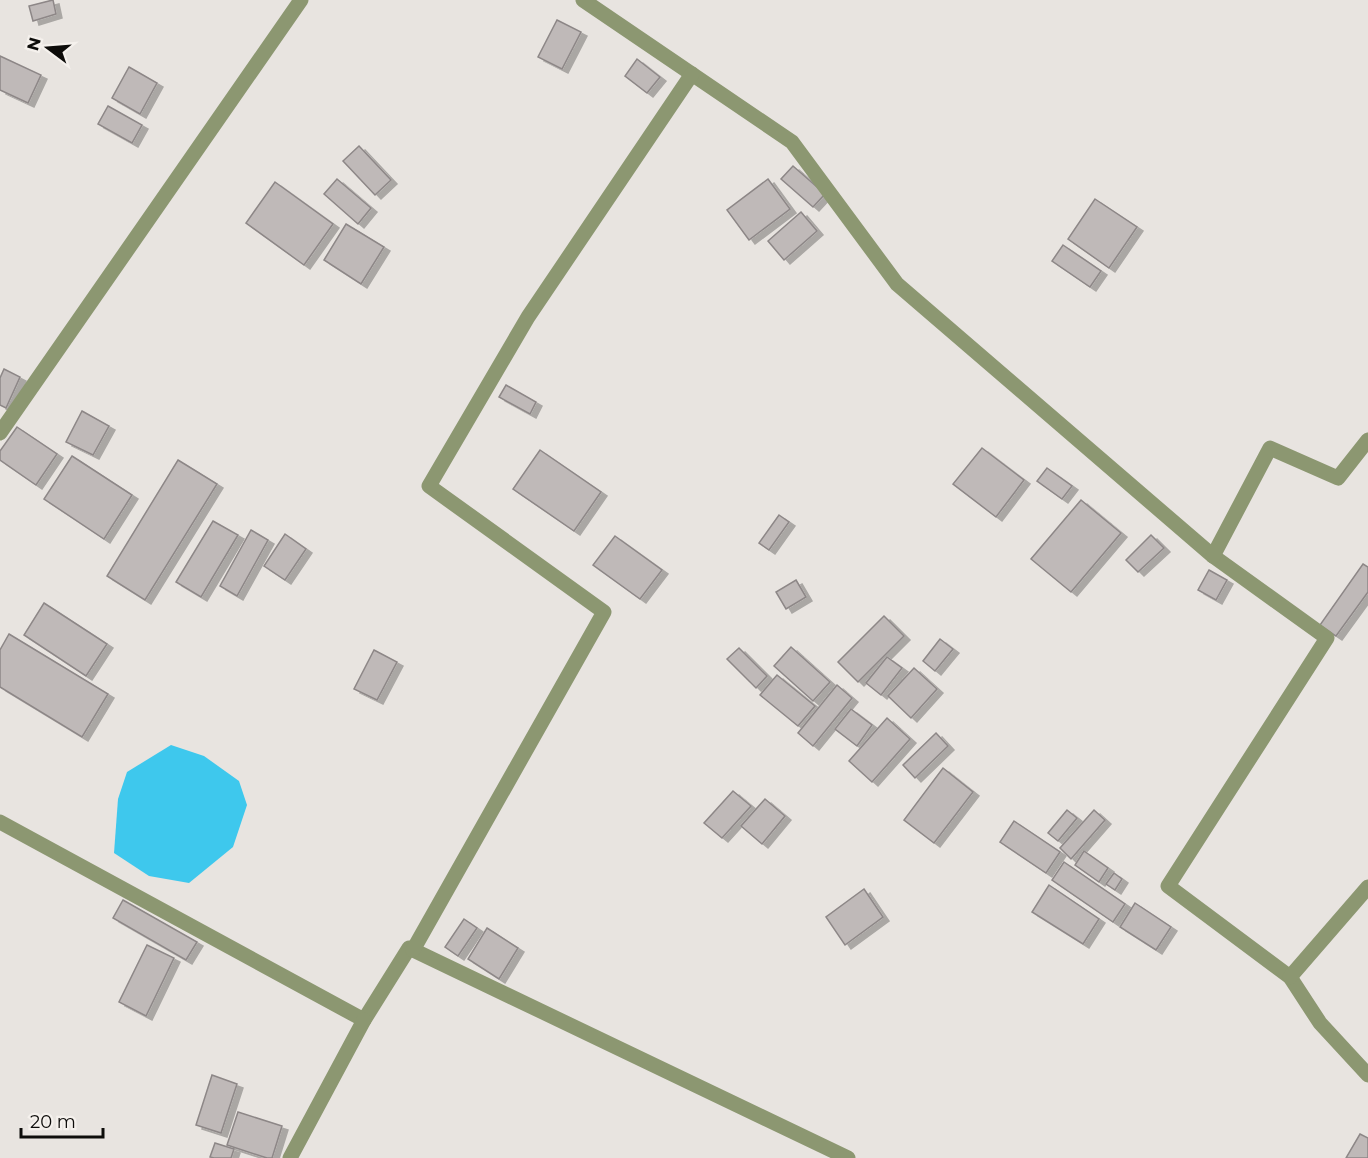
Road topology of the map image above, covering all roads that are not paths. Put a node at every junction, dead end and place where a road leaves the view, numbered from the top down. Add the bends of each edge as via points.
1 (301, 0) edge
2 (583, 0) edge
3 (692, 74) junction
4 (0, 433) edge
5 (1368, 440) edge
6 (1213, 556) junction
7 (0, 822) edge
8 (1368, 887) edge
9 (413, 950) junction
10 (1290, 977) junction
11 (364, 1020) junction
12 (1368, 1074) edge
13 (290, 1158) edge
14 (848, 1158) edge

1 - 4 street
2 - 3 street
3 - 6 street via 792,142 897,284
3 - 9 street via 528,317 429,486 604,612
5 - 6 street via 1338,478 1270,448
6 - 10 street via 1327,638 1168,886
7 - 11 street
8 - 10 street
9 - 11 street via 409,948
9 - 14 street
10 - 12 street via 1320,1023
11 - 13 street

